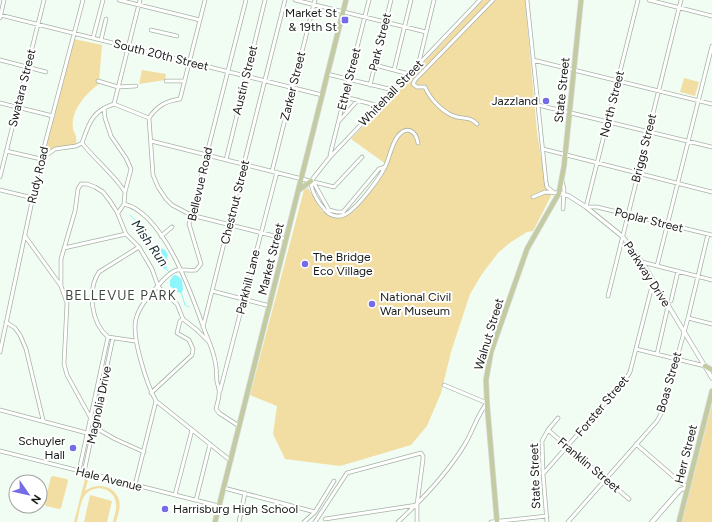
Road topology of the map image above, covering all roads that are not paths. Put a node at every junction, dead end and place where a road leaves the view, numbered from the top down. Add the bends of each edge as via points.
1 (4, 0) edge
2 (44, 0) edge
3 (83, 0) edge
4 (103, 0) edge
5 (119, 0) edge
6 (140, 0) edge
7 (205, 0) edge
8 (246, 0) edge
9 (265, 0) edge
10 (285, 0) edge
11 (295, 0) edge
12 (315, 0) edge
13 (346, 0) edge
14 (369, 0) edge
15 (391, 0) edge
16 (411, 0) edge
17 (434, 0) edge
18 (493, 0) edge
19 (527, 0) edge
20 (581, 0) edge
21 (638, 0) edge
22 (649, 0) edge
23 (681, 0) edge
24 (478, 1) edge
25 (660, 1) edge
26 (139, 5) junction
27 (314, 5) junction
28 (679, 7) junction
29 (343, 12) junction
30 (0, 16) edge
31 (712, 16) edge
32 (364, 17) junction
33 (106, 19) dead end
34 (200, 20) junction
35 (385, 22) junction
36 (38, 24) junction
37 (404, 27) junction
38 (151, 30) dead end
39 (426, 32) junction
40 (74, 33) junction
41 (177, 36) dead end
42 (93, 38) junction
43 (101, 40) junction
44 (712, 46) edge
45 (128, 47) junction
46 (0, 60) edge
47 (533, 60) junction
48 (189, 62) junction
49 (418, 64) junction
50 (375, 65) junction
51 (27, 67) junction
52 (394, 70) junction
53 (574, 70) junction
54 (228, 71) junction
55 (46, 72) dead end
56 (327, 74) junction
57 (409, 74) junction
58 (246, 76) junction
59 (265, 80) junction
60 (349, 80) junction
61 (98, 81) dead end
62 (166, 81) dead end
63 (185, 81) junction
64 (618, 81) junction
65 (370, 85) junction
66 (136, 86) dead end
67 (118, 87) junction
68 (293, 87) junction
69 (393, 90) junction
70 (658, 91) junction
71 (322, 95) junction
72 (345, 97) junction
73 (358, 100) junction
74 (698, 101) junction
75 (0, 103) edge
76 (114, 104) junction
77 (712, 104) edge
78 (538, 105) junction
79 (379, 106) junction
80 (17, 107) junction
81 (104, 108) junction
82 (570, 113) junction
83 (53, 116) junction
84 (150, 118) junction
85 (338, 122) junction
86 (608, 122) junction
87 (477, 124) dead end
88 (648, 132) junction
89 (151, 141) junction
90 (688, 142) junction
91 (82, 143) junction
92 (418, 144) dead end
93 (712, 147) edge
94 (543, 150) junction
95 (6, 151) junction
96 (206, 155) junction
97 (565, 155) junction
98 (330, 157) junction
99 (362, 157) dead end
100 (42, 159) junction
101 (226, 160) junction
102 (598, 163) junction
103 (244, 164) junction
104 (386, 166) junction
105 (272, 171) junction
106 (277, 172) junction
107 (638, 173) junction
108 (0, 177) edge
109 (302, 178) junction
110 (311, 180) junction
111 (678, 183) junction
112 (0, 190) edge
113 (299, 190) junction
114 (125, 192) junction
115 (712, 192) edge
116 (558, 193) junction
117 (533, 197) dead end
118 (33, 198) junction
119 (124, 204) junction
120 (586, 207) junction
121 (563, 209) dead end
122 (118, 213) junction
123 (191, 215) junction
124 (627, 215) junction
125 (229, 225) junction
126 (667, 225) junction
127 (172, 227) dead end
128 (261, 232) junction
129 (126, 234) junction
130 (708, 234) junction
131 (712, 235) edge
132 (25, 236) junction
133 (161, 236) junction
134 (623, 237) junction
135 (286, 238) junction
136 (139, 247) junction
137 (64, 248) junction
138 (642, 262) junction
139 (657, 266) junction
140 (181, 270) junction
141 (678, 271) junction
142 (697, 276) junction
143 (712, 280) edge
144 (653, 282) junction
145 (61, 286) junction
146 (158, 286) junction
147 (212, 291) junction
148 (608, 296) dead end
149 (244, 299) junction
150 (671, 301) dead end
151 (270, 306) junction
152 (668, 306) junction
153 (688, 318) junction
154 (183, 319) junction
155 (6, 322) junction
156 (712, 324) edge
157 (204, 327) junction
158 (684, 331) junction
159 (108, 337) junction
160 (113, 338) junction
161 (135, 341) junction
162 (209, 342) junction
163 (636, 349) junction
164 (0, 352) edge
165 (657, 354) junction
166 (676, 359) junction
167 (704, 366) junction
168 (712, 370) edge
169 (712, 378) edge
170 (444, 385) dead end
171 (712, 391) edge
172 (152, 393) junction
173 (220, 393) junction
174 (156, 401) junction
175 (487, 403) junction
176 (0, 410) edge
177 (90, 418) junction
178 (558, 418) dead end
179 (43, 420) junction
180 (94, 424) junction
181 (239, 426) junction
182 (192, 430) junction
183 (548, 430) junction
184 (87, 433) junction
185 (210, 444) junction
186 (636, 444) junction
187 (568, 447) junction
188 (0, 451) edge
189 (144, 452) junction
190 (231, 460) junction
191 (79, 471) junction
192 (84, 472) junction
193 (543, 474) junction
194 (605, 479) junction
195 (334, 481) dead end
196 (135, 485) junction
197 (688, 487) junction
198 (224, 488) junction
199 (246, 493) junction
200 (175, 495) junction
201 (629, 499) dead end
202 (196, 500) junction
203 (416, 505) junction
204 (219, 506) junction
205 (316, 512) junction
206 (321, 515) junction
207 (547, 516) junction
208 (325, 519) junction
209 (497, 521) edge
210 (215, 522) edge
211 (239, 522) edge
212 (304, 522) edge
213 (315, 522) edge
214 (328, 522) edge
215 (398, 522) edge
216 (417, 522) edge
217 (491, 522) edge
218 (548, 522) edge
219 (568, 522) edge
220 (652, 522) edge
221 (679, 522) edge

1 - 30 street
2 - 36 street, Swatara Street
3 - 40 street, Rudy Road
4 - 42 street
5 - 26 street
6 - 26 street
7 - 34 street
8 - 54 street, Bellevue Road
9 - 58 street, Austin Street
10 - 59 street, Chestnut Street
11 - 27 street
12 - 27 street, Zarker Street
13 - 29 main road, Market Street
14 - 32 street, Ethel Street
15 - 35 street, Park Street
16 - 37 street
17 - 39 street
18 - 87 street via 413,84 425,87 433,99 450,115 472,119
19 - 47 street
20 - 53 main road, State Street
21 - 64 street, North Street
22 - 25 street
23 - 28 street, Briggs Street
24 - 49 street, Whitehall Street
25 - 28 street
26 - 34 street
26 - 45 street
27 - 29 street
27 - 68 street, Zarker Street
28 - 31 street
28 - 70 street, Briggs Street
29 - 32 street
29 - 56 main road, Market Street
30 - 36 street, South 20th Street
32 - 35 street
32 - 60 street, Ethel Street
33 - 43 street
34 - 48 street
35 - 37 street
35 - 50 street, Park Street
36 - 40 street, South 20th Street
36 - 51 street, Swatara Street
37 - 39 street
37 - 52 street
38 - 41 street
39 - 49 street
40 - 42 street, South 20th Street
40 - 83 street, Rudy Road
42 - 43 street, South 20th Street
43 - 45 street, South 20th Street
44 - 74 street
45 - 48 street, South 20th Street
45 - 67 street
46 - 51 street
47 - 53 street
47 - 78 street
48 - 54 street, South 20th Street
48 - 63 street
49 - 57 street, Whitehall Street
50 - 52 street
50 - 65 street, Park Street
51 - 55 street
51 - 80 street, Swatara Street
52 - 57 street
53 - 64 street
53 - 82 main road, State Street
54 - 58 street, South 20th Street
54 - 96 street, Bellevue Road
56 - 60 street
56 - 71 main road, Market Street
57 - 69 street, Whitehall Street
58 - 59 street, South 20th Street
58 - 101 street, Austin Street
59 - 68 street, South 20th Street
59 - 103 street, Chestnut Street
60 - 65 street
60 - 72 street, Ethel Street
61 - 67 street
62 - 63 street
63 - 84 street via 180,99 165,102
64 - 70 street
64 - 86 street, North Street
65 - 69 street
66 - 67 street
67 - 76 street
68 - 71 street, South 20th Street
68 - 105 street, Zarker Street
69 - 79 street, Whitehall Street
70 - 74 street
70 - 88 street, Briggs Street
71 - 109 main road, Market Street
72 - 73 street
72 - 85 street, Ethel Street
73 - 79 street
73 - 85 street
74 - 77 street
74 - 90 street
75 - 80 street
76 - 81 street
76 - 84 street
78 - 82 street
78 - 94 street
79 - 98 street, Whitehall Street
80 - 83 street
80 - 95 street, Swatara Street
81 - 91 street via 91,120
81 - 114 street via 111,136 131,169
82 - 86 street
82 - 97 main road, State Street
83 - 100 street, Rudy Road
84 - 89 street
85 - 98 street, Ethel Street
86 - 88 street
86 - 102 street, North Street
88 - 90 street
88 - 107 street, Briggs Street
89 - 96 street
89 - 123 street via 153,174 158,188 172,205
90 - 93 street
90 - 111 street
91 - 100 street via 55,149
91 - 114 street
92 - 104 street via 413,132 402,132 394,143
94 - 97 street
94 - 116 street via 547,187
95 - 100 street
95 - 108 street, Swatara Street
96 - 101 street
96 - 123 street, Bellevue Road
97 - 102 street
97 - 116 main road, State Street
98 - 110 street, Whitehall Street
99 - 110 street via 334,187
100 - 118 street, Rudy Road
101 - 103 street
102 - 107 street
102 - 120 street, North Street
103 - 105 street
103 - 125 street, Chestnut Street
104 - 110 street via 379,169 343,212 329,210
104 - 110 street via 358,203 342,216 333,216 326,212 315,198
105 - 106 street
106 - 109 street
106 - 128 street, Parkhill Lane
107 - 111 street
107 - 124 street, Briggs Street
109 - 110 street
109 - 113 main road, Market Street
110 - 113 main road
111 - 115 street
111 - 126 street
112 - 118 street
113 - 135 main road, Market Street
114 - 119 street
116 - 117 street via 545,192
116 - 120 street, Parkway Drive
116 - 121 street, State Street
116 - 175 main road, Walnut Street via 527,250 492,352 486,380
118 - 132 street, Rudy Road
119 - 122 street
119 - 133 street via 145,215
120 - 124 street, Poplar Street
120 - 134 street, Parkway Drive
122 - 129 street
122 - 137 street via 103,192 96,187 81,184
123 - 125 street
123 - 140 street, Bellevue Road via 189,224 201,264 196,270
124 - 126 street, Poplar Street
124 - 134 street, Briggs Street
125 - 128 street
125 - 147 street, Chestnut Street
126 - 130 street, Poplar Street
126 - 139 street
127 - 133 street
128 - 135 street
128 - 149 street, Parkhill Lane
129 - 136 street
129 - 137 street
130 - 131 street, Poplar Street
130 - 142 street, Boas Street
132 - 145 street
132 - 155 street, Rudy Road
133 - 140 street
134 - 138 street, Parkway Drive
134 - 148 street, Briggs Street
135 - 151 main road, Market Street
136 - 146 street via 152,269
136 - 159 street via 99,272 95,278 92,297 96,320
137 - 145 street
138 - 139 street
138 - 144 street, Parkway Drive
139 - 141 street
140 - 146 street, Bellevue Road via 173,272
140 - 157 street
141 - 142 street
141 - 150 street
142 - 143 street
142 - 153 street, Boas Street
144 - 152 street, Parkway Drive
144 - 163 street, Forster Street
145 - 177 street via 67,302 65,370
146 - 154 street via 177,304
146 - 161 street, Bellevue Road via 138,311 134,328
147 - 149 street
147 - 157 street, Chestnut Street
149 - 151 street
149 - 173 street, Parkhill Lane
151 - 181 main road, Market Street
152 - 158 street, Parkway Drive
152 - 165 street
153 - 156 street
153 - 158 street, Boas Street
154 - 162 street
154 - 172 street via 177,333 189,340 193,349 192,355
155 - 164 street, Rudy Road
155 - 179 street via 15,328 26,349
157 - 162 street
158 - 166 street, Boas Street
158 - 167 street, Parkway Drive
159 - 160 street
159 - 177 street, Magnolia Drive
160 - 161 street
160 - 180 street, Magnolia Drive
161 - 172 street, Bellevue Road
162 - 173 street via 216,362
163 - 165 street
163 - 187 street, Forster Street via 630,372 625,380
165 - 166 street
166 - 167 street
166 - 186 street, Boas Street via 662,412
167 - 168 main road
167 - 169 street, Parkway Drive
170 - 175 street
171 - 197 main road, Herr Street
172 - 174 street, Bellevue Road
173 - 181 street via 216,409
174 - 182 street, Bellevue Road
174 - 189 street
175 - 203 street via 454,461
175 - 209 main road, Walnut Street
176 - 179 street
177 - 180 street
177 - 184 street, Magnolia Drive
178 - 183 street
179 - 184 street
180 - 189 street via 115,440
180 - 192 street, Magnolia Drive
181 - 190 main road, Market Street
182 - 185 street, Bellevue Road
182 - 200 street
183 - 187 street, Franklin Street
183 - 193 street, State Street via 542,442
184 - 191 street, Magnolia Drive
185 - 190 street, Bellevue Road
185 - 202 street
186 - 194 street, Boas Street
186 - 197 street
187 - 193 street, Forster Street
187 - 194 street, Franklin Street
188 - 191 street, Hale Avenue
189 - 196 street
190 - 198 main road, Market Street
191 - 192 street, Hale Avenue
192 - 196 street, Hale Avenue
193 - 207 street, State Street
194 - 201 street, Franklin Street
194 - 219 street, Boas Street
195 - 205 street
196 - 200 street, Hale Avenue
197 - 220 main road via 680,490
197 - 221 main road, Herr Street
198 - 199 street
198 - 204 main road, Market Street
199 - 205 street
199 - 211 street
200 - 202 street, Hale Avenue
202 - 204 street, Hale Avenue
203 - 206 street via 423,458 421,453 350,471 344,475
203 - 208 street
203 - 215 street
203 - 216 street
204 - 210 main road, Market Street
205 - 212 street
206 - 208 street
206 - 213 street
207 - 209 street
207 - 218 street, State Street
208 - 214 street
209 - 217 street

